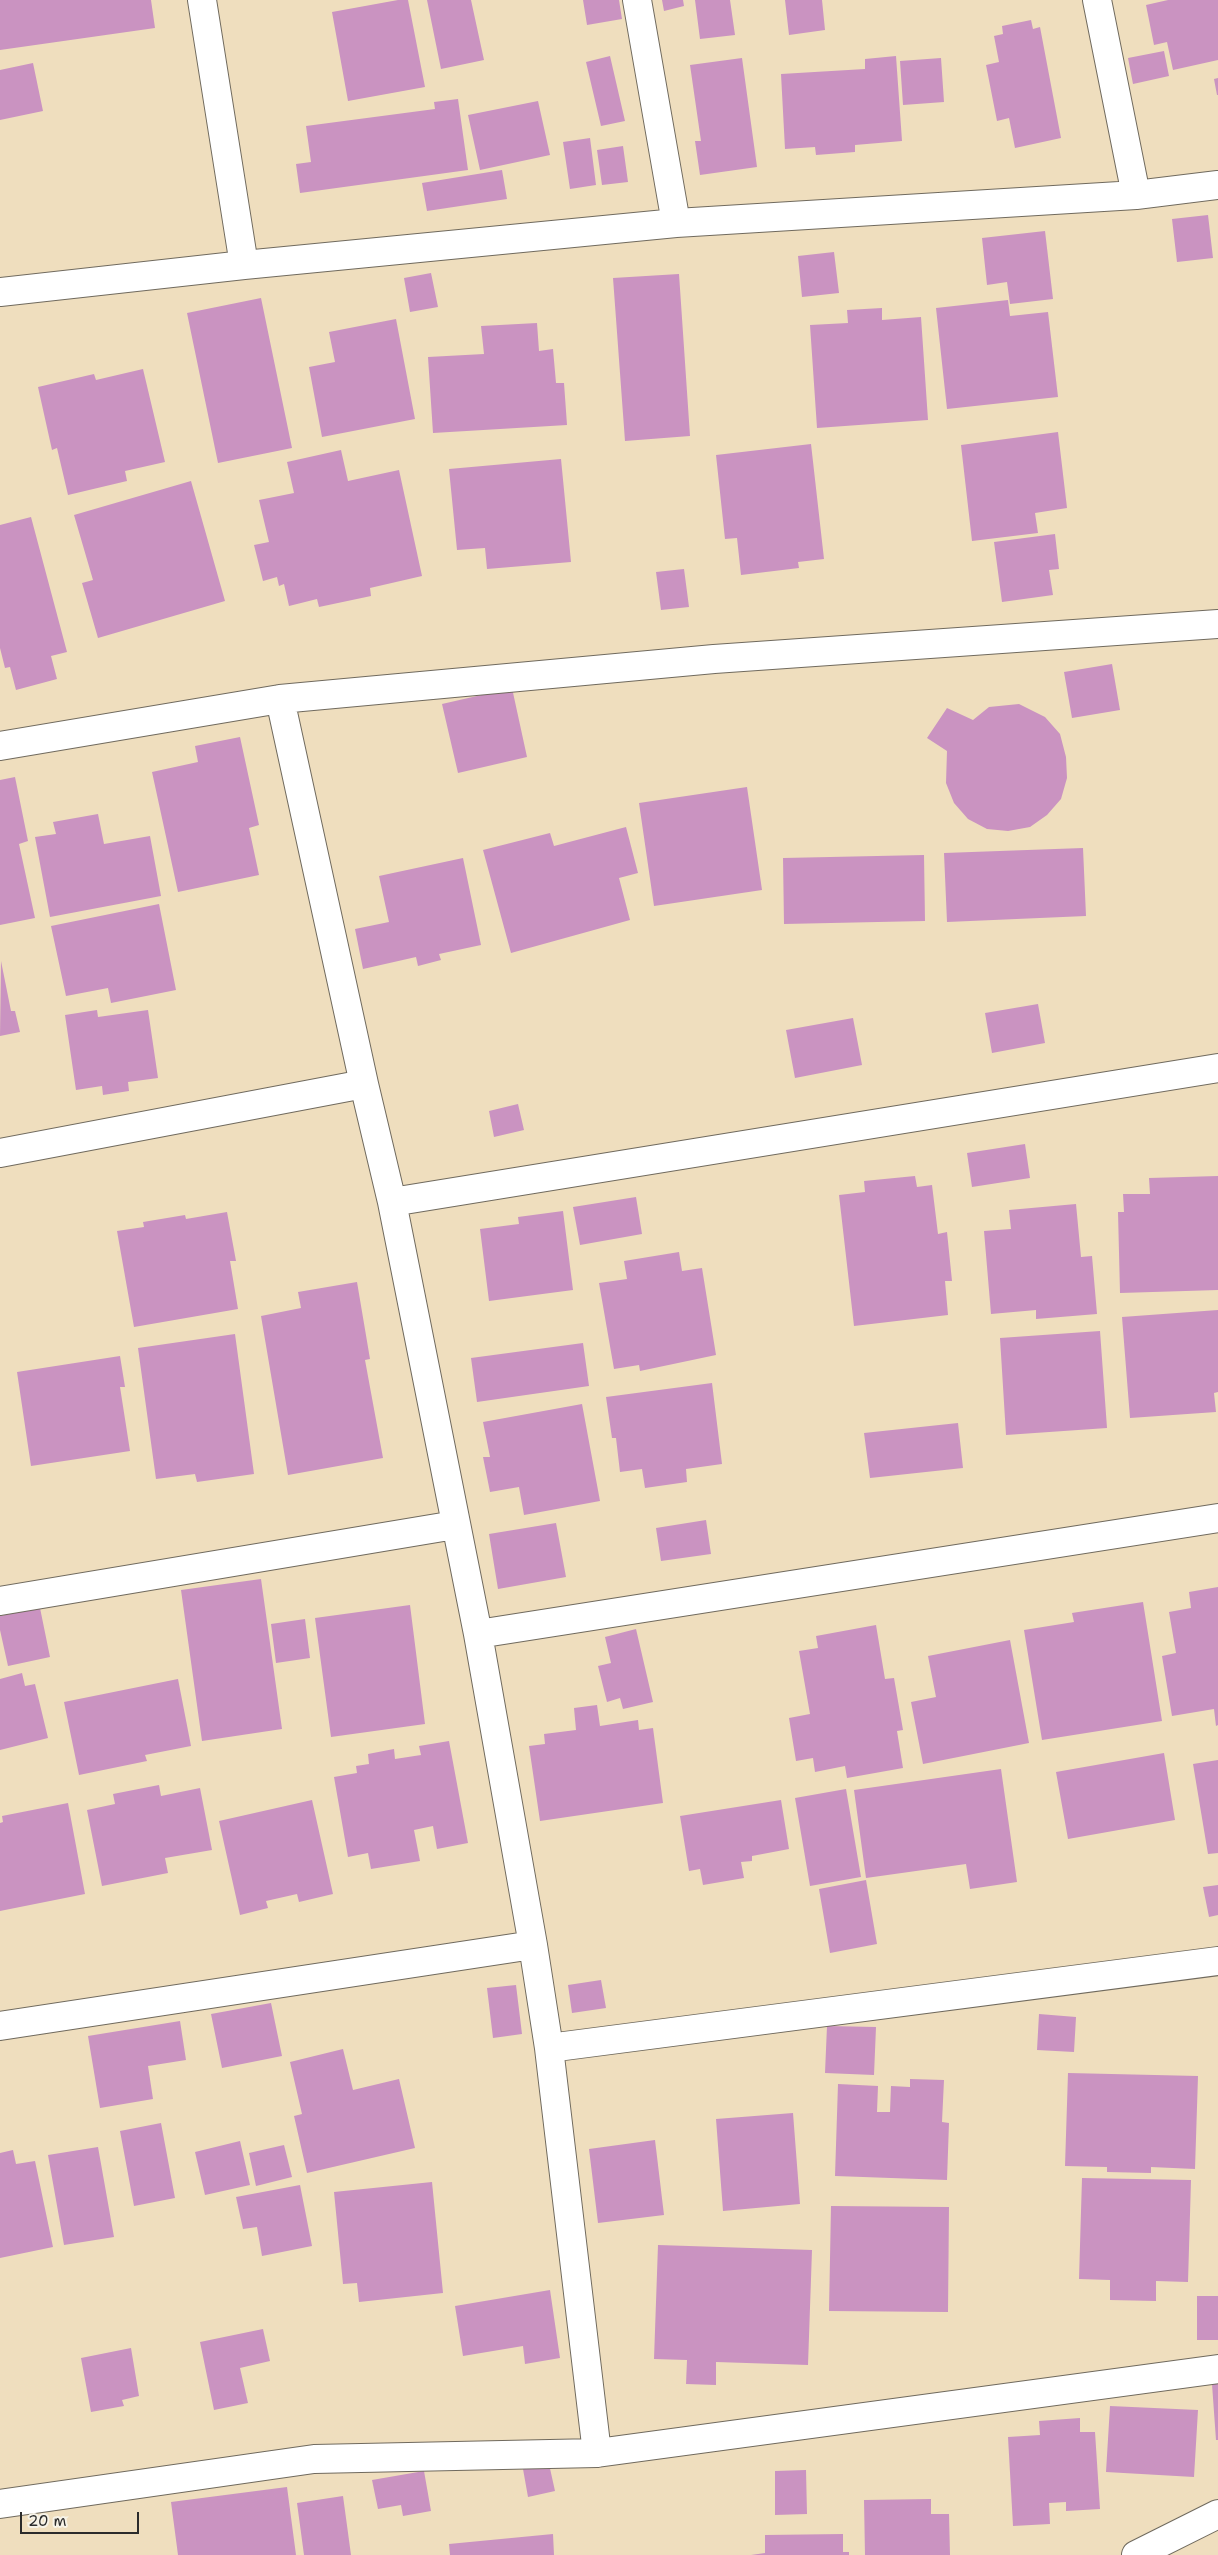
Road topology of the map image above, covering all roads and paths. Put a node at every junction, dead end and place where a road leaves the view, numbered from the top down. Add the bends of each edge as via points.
1 (202, 0) edge
2 (637, 0) edge
3 (1098, 0) edge
4 (1218, 184) edge
5 (1136, 196) junction
6 (676, 222) junction
7 (244, 265) junction
8 (0, 292) edge
9 (1218, 624) edge
10 (280, 699) junction
11 (0, 746) edge
12 (1218, 1068) edge
13 (364, 1084) junction
14 (0, 1153) edge
15 (392, 1202) junction
16 (1218, 1518) edge
17 (455, 1525) junction
18 (0, 1601) edge
19 (478, 1634) junction
20 (534, 1945) junction
21 (1218, 1961) edge
22 (0, 2026) edge
23 (548, 2048) junction
24 (1218, 2369) edge
25 (597, 2453) junction
26 (0, 2504) edge
27 (1218, 2514) edge
28 (1136, 2555) edge

1 - 7 street
2 - 6 street
3 - 5 street
4 - 5 street
5 - 6 street
6 - 7 street
7 - 8 street
9 - 10 street via 714,659
10 - 11 street
10 - 13 street
12 - 15 street
13 - 14 street
13 - 15 street
15 - 17 street
16 - 19 street
17 - 18 street
17 - 19 street
19 - 20 street
20 - 22 street
20 - 23 street
21 - 23 street
23 - 25 street
24 - 25 street
25 - 26 street via 314,2459
27 - 28 street

